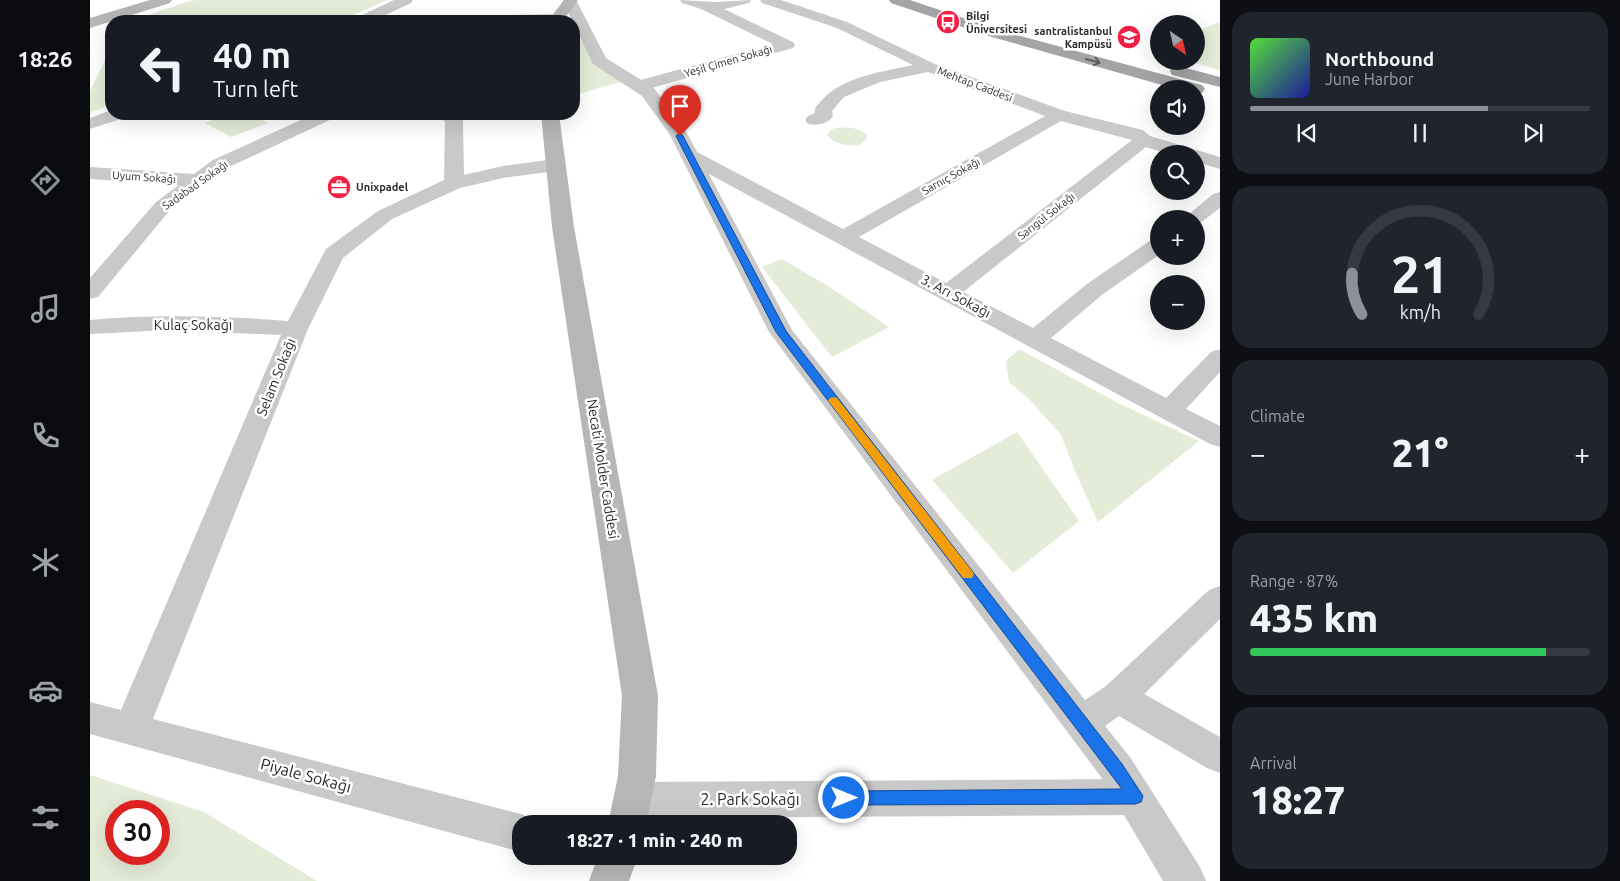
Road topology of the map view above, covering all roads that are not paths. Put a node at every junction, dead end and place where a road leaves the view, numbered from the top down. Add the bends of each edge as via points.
1 (165, 0) edge
2 (406, 0) edge
3 (687, 0) edge
4 (744, 0) edge
5 (766, 0) edge
6 (896, 0) edge
7 (930, 0) edge
8 (707, 7) junction
9 (563, 11) edge
10 (121, 15) edge
11 (374, 15) edge
12 (524, 15) edge
13 (105, 20) edge
14 (91, 25) edge
15 (580, 35) edge
16 (929, 67) junction
17 (1163, 80) edge
18 (1220, 82) edge
19 (639, 86) junction
20 (1205, 91) edge
21 (1220, 95) edge
22 (1059, 115) junction
23 (105, 119) edge
24 (315, 120) edge
25 (453, 120) edge
26 (551, 120) edge
27 (814, 120) dead end
28 (90, 124) edge
29 (1143, 140) junction
30 (1159, 145) edge
31 (690, 156) junction
32 (1205, 159) edge
33 (1220, 163) edge
34 (556, 165) junction
35 (90, 173) edge
36 (198, 180) junction
37 (454, 183) junction
38 (1220, 198) edge
39 (1205, 210) edge
40 (844, 237) junction
41 (1150, 251) edge
42 (90, 292) edge
43 (949, 292) junction
44 (90, 328) edge
45 (296, 329) junction
46 (1034, 340) junction
47 (1220, 357) edge
48 (1169, 410) junction
49 (1220, 438) edge
50 (1220, 599) edge
51 (1118, 697) junction
52 (90, 718) edge
53 (1081, 722) junction
54 (131, 729) junction
55 (1220, 756) edge
56 (1135, 796) junction
57 (627, 815) edge
58 (797, 829) edge
59 (512, 831) edge
60 (1186, 881) edge

1 - 10 main road
2 - 11 street
3 - 8 street
4 - 8 street
5 - 16 street, Mehtap Caddesi via 842,25
6 -> 17 main road via 997,34
7 - 18 main road via 1027,31
8 - 19 street, Yeşil Çimen Sokağı via 787,45
9 - 12 street
13 - 14 main road
15 - 19 street via 599,61
16 - 22 street, Mehtap Caddesi
16 - 27 street via 877,77 838,93 823,110 824,116
19 - 31 street via 648,92 680,136
20 - 21 main road
22 - 29 street, Mehtap Caddesi via 1136,134
22 - 40 street, Sarnıç Sokağı
23 - 28 street
24 - 36 street, Sadabad Sokağı via 220,164
25 - 37 street
26 - 34 main road, Necati Molder Caddesi
29 - 30 street, Mehtap Caddesi
29 - 43 street, Sarıgül Sokağı
31 - 40 street, 3. Arı Sokağı
31 - 53 street via 781,332
32 - 33 street
34 - 37 street, Selam Sokağı
34 - 57 main road, Necati Molder Caddesi via 563,227 640,696 639,767
35 - 36 street, Uyum Sokağı
36 - 42 street, Sadabad Sokağı via 163,206
37 - 45 street, Selam Sokağı via 385,215 334,254
38 - 39 street
40 - 43 street, 3. Arı Sokağı
41 - 46 street via 1095,289
43 - 46 street, 3. Arı Sokağı
44 - 45 street, Kulaç Sokağı via 183,324
45 - 54 street, Selam Sokağı
46 - 48 street, 3. Arı Sokağı
47 - 48 street
48 - 49 street, 3. Arı Sokağı
50 - 51 street
51 - 53 street
51 - 55 street
52 - 54 street, Piyale Sokağı
53 - 56 street
54 - 59 street, Piyale Sokağı
56 - 58 street, 2. Park Sokağı
56 - 60 street

